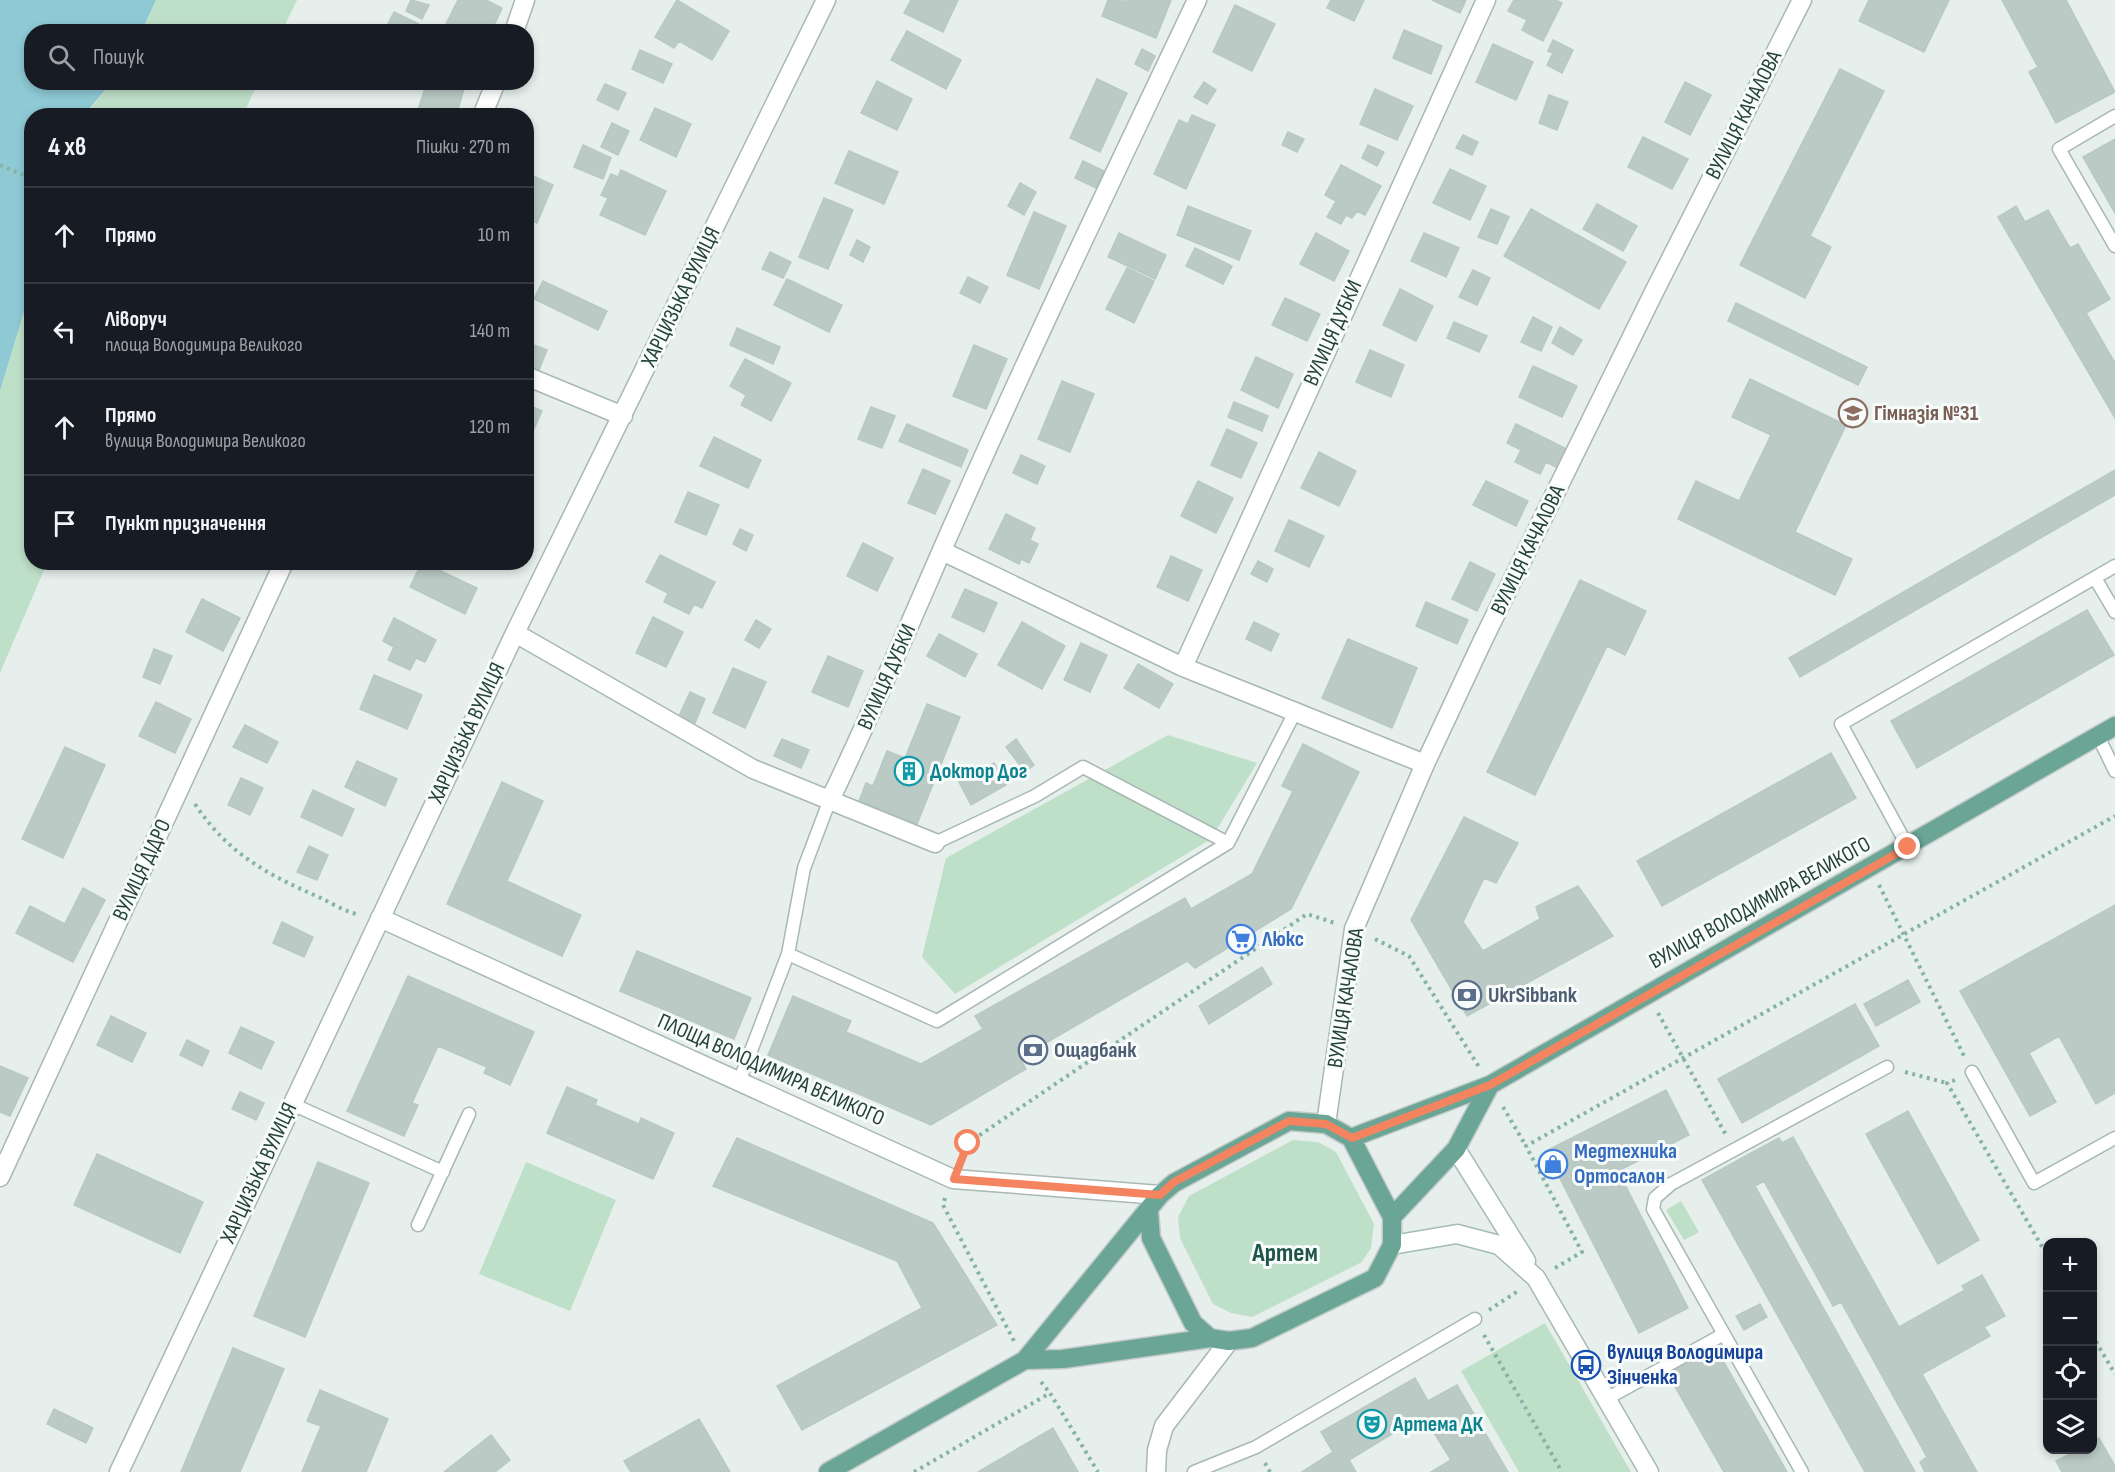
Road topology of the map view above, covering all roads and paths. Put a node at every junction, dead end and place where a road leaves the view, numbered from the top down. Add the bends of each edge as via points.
1 (525, 0) edge
2 (826, 0) edge
3 (1197, 0) edge
4 (1486, 0) edge
5 (1802, 0) edge
6 (517, 24) edge
7 (493, 90) edge
8 (485, 108) edge
9 (2115, 116) edge
10 (0, 165) edge
11 (24, 176) edge
12 (2115, 246) edge
13 (534, 379) edge
14 (623, 416) junction
15 (942, 550) junction
16 (2115, 566) edge
17 (280, 570) edge
18 (2095, 578) junction
19 (2115, 612) edge
20 (515, 633) junction
21 (1183, 667) junction
22 (1295, 712) junction
23 (2115, 726) edge
24 (2098, 736) junction
25 (1425, 764) junction
26 (2115, 771) edge
27 (182, 783) junction
28 (830, 802) junction
29 (2115, 816) edge
30 (935, 843) joint
31 (1228, 843) junction
32 (1908, 847) junction
33 (1870, 869) junction
34 (380, 918) junction
35 (1354, 929) junction
36 (1905, 934) junction
37 (788, 954) junction
38 (1647, 994) junction
39 (1683, 1058) junction
40 (1887, 1067) joint
41 (1972, 1072) junction
42 (739, 1082) junction
43 (1947, 1083) junction
44 (1490, 1085) junction
45 (292, 1104) junction
46 (469, 1114) dead end
47 (1326, 1124) junction
48 (1352, 1138) junction
49 (2115, 1138) edge
50 (1526, 1146) junction
51 (1456, 1149) junction
52 (1734, 1151) junction
53 (443, 1172) junction
54 (0, 1177) edge
55 (954, 1179) junction
56 (1160, 1195) junction
57 (1149, 1212) junction
58 (1392, 1217) junction
59 (418, 1225) dead end
60 (1392, 1245) junction
61 (2043, 1248) edge
62 (1582, 1252) dead end
63 (1536, 1278) junction
64 (1476, 1320) joint
65 (1724, 1334) junction
66 (1210, 1338) junction
67 (1229, 1341) junction
68 (2097, 1343) edge
69 (1025, 1360) junction
70 (2115, 1374) edge
71 (1050, 1394) junction
72 (1606, 1399) junction
73 (119, 1472) edge
74 (828, 1472) edge
75 (914, 1472) edge
76 (1098, 1472) edge
77 (1156, 1472) edge
78 (1194, 1472) edge
79 (1562, 1472) edge
80 (1648, 1472) edge
81 (1802, 1472) edge

1 - 6 street
2 - 14 street, ХАРЦИЗЬКА ВУЛИЦЯ
3 - 15 street, ВУЛИЦЯ ДУБКИ
4 - 21 street, ВУЛИЦЯ ДУБКИ
5 - 25 street, ВУЛИЦЯ КАЧАЛОВА via 1653,294
7 - 8 street
9 - 12 lane via 2059,149
10 - 11 path
13 - 14 street
14 - 20 street, ХАРЦИЗЬКА ВУЛИЦЯ
15 - 21 street
15 - 28 street, ВУЛИЦЯ ДУБКИ
16 - 18 lane
17 - 27 street, ВУЛИЦЯ ДІДРО
18 - 19 lane
18 - 32 lane via 1841,724
20 - 28 street via 753,769
20 - 34 street, ХАРЦИЗЬКА ВУЛИЦЯ
21 - 22 street
22 - 25 street
22 - 31 lane
23 - 24 main road, ВУЛИЦЯ ВОЛОДИМИРА ВЕЛИКОГО
24 - 26 lane
24 - 32 main road, ВУЛИЦЯ ВОЛОДИМИРА ВЕЛИКОГО
25 - 35 street, ВУЛИЦЯ КАЧАЛОВА
27 - 34 path via 208,824 243,858 280,880 355,914
27 - 54 street, ВУЛИЦЯ ДІДРО
28 - 30 street
28 - 37 lane via 804,868
29 - 36 path
30 - 31 lane via 1035,796 1083,767
31 - 37 lane via 937,1021
32 - 33 main road, ВУЛИЦЯ ВОЛОДИМИРА ВЕЛИКОГО
33 - 36 path
33 - 38 main road, ВУЛИЦЯ ВОЛОДИМИРА ВЕЛИКОГО
34 - 42 street, ПЛОЩА ВОЛОДИМИРА ВЕЛИКОГО
34 - 45 street, ХАРЦИЗЬКА ВУЛИЦЯ
35 - 44 path via 1409,956
35 - 47 street, ВУЛИЦЯ КАЧАЛОВА
35 - 55 path via 1307,914 968,1143
36 - 39 path
36 - 41 path
37 - 42 lane
38 - 39 path
38 - 44 main road, ВУЛИЦЯ ВОЛОДИМИРА ВЕЛИКОГО
39 - 50 path
39 - 52 path
40 - 43 path
40 - 52 lane
41 - 43 path
41 - 49 lane via 2034,1182
42 - 55 street, ПЛОЩА ВОЛОДИМИРА ВЕЛИКОГО
43 - 61 path
44 - 48 main road
44 - 50 path
44 - 51 main road
45 - 53 lane
45 - 73 street, ХАРЦИЗЬКА ВУЛИЦЯ
46 - 53 lane
47 - 48 main road
47 - 56 main road via 1289,1121 1174,1182
48 - 58 main road
50 - 62 path
51 - 58 main road
51 - 63 street
52 - 65 lane via 1671,1184 1655,1198 1653,1209
53 - 59 lane
55 - 56 street, ПЛОЩА ВОЛОДИМИРА ВЕЛИКОГО
55 - 69 path via 943,1204
56 - 57 main road
57 - 66 main road via 1151,1238 1193,1323
57 - 69 main road
58 - 60 main road
60 - 63 street via 1457,1234 1498,1245
60 - 67 main road via 1376,1278 1252,1338
63 - 72 street
64 - 78 lane via 1256,1447
64 - 79 path
65 - 72 lane
65 - 81 lane
66 - 67 main road
66 - 69 main road via 1063,1359
67 - 77 street via 1164,1426
68 - 70 path
69 - 71 path
69 - 74 main road
71 - 75 path
71 - 76 path
72 - 80 street

